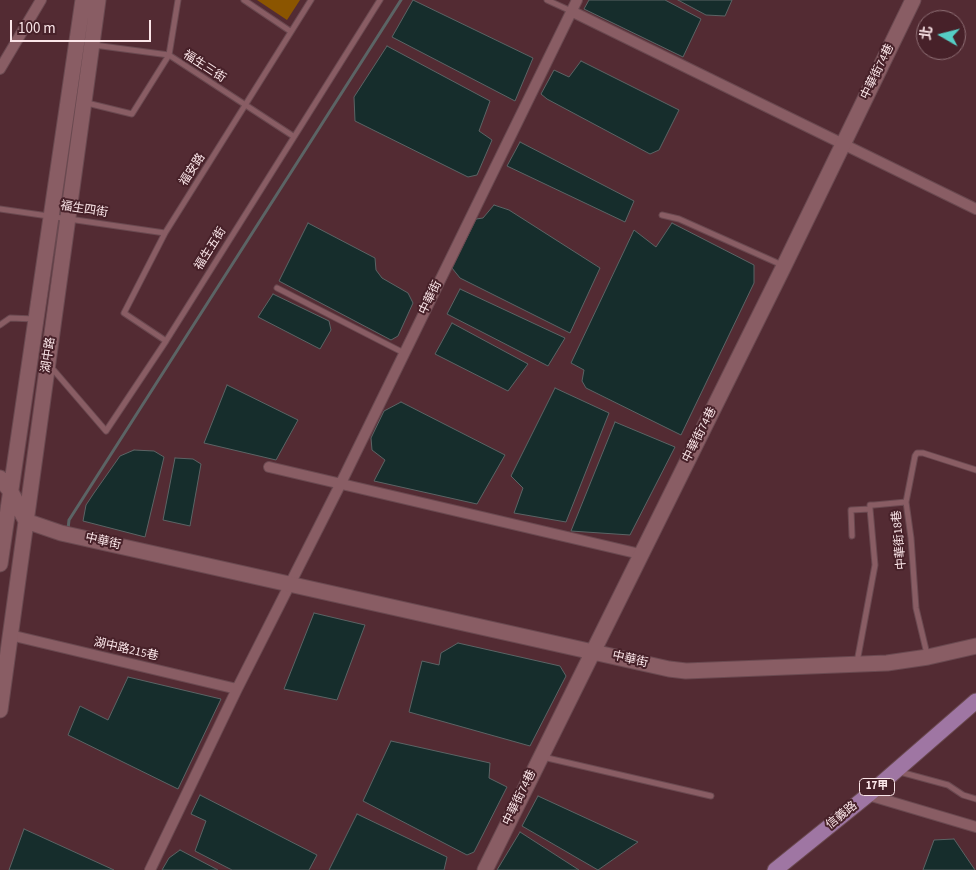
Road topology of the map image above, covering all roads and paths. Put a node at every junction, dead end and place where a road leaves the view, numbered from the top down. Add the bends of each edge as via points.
1 (41, 0) edge
2 (83, 0) edge
3 (98, 0) edge
4 (178, 0) edge
5 (244, 0) edge
6 (311, 0) edge
7 (380, 0) edge
8 (547, 0) edge
9 (577, 0) edge
10 (913, 0) edge
11 (571, 11) junction
12 (290, 31) junction
13 (92, 44) junction
14 (169, 55) junction
15 (0, 69) edge
16 (84, 103) junction
17 (246, 106) junction
18 (293, 136) junction
19 (844, 143) junction
20 (0, 209) edge
21 (976, 209) edge
22 (52, 215) junction
23 (662, 215) dead end
24 (69, 218) junction
25 (165, 233) junction
26 (784, 266) junction
27 (277, 288) dead end
28 (36, 320) junction
29 (0, 325) edge
30 (166, 341) junction
31 (404, 352) junction
32 (48, 362) junction
33 (269, 467) dead end
34 (976, 470) edge
35 (0, 478) edge
36 (340, 485) junction
37 (11, 492) junction
38 (906, 502) junction
39 (870, 509) junction
40 (26, 521) junction
41 (852, 536) dead end
42 (640, 554) junction
43 (0, 564) edge
44 (289, 584) junction
45 (10, 635) junction
46 (976, 646) edge
47 (594, 652) junction
48 (928, 657) junction
49 (857, 665) junction
50 (237, 689) junction
51 (976, 701) edge
52 (0, 710) edge
53 (540, 756) junction
54 (895, 770) junction
55 (868, 795) junction
56 (711, 796) dead end
57 (976, 799) edge
58 (976, 827) edge
59 (150, 870) edge
60 (485, 870) edge
61 (775, 870) edge

1 - 15 street
2 - 22 street, 湖中路
3 - 13 street, 湖中路
4 - 14 lane
5 - 12 lane
6 - 12 lane, 福安路
7 - 18 lane, 福生五街
8 - 11 lane
9 - 11 street, 中華街
10 - 19 street, 中華街74巷
11 - 19 street
11 - 31 street, 中華街
12 - 17 lane, 福安路
13 - 14 lane, 福生三街
13 - 16 street, 湖中路
14 - 16 lane via 132,114
14 - 17 lane, 福生三街
16 - 24 street, 湖中路
17 - 18 lane, 福生三街
17 - 25 lane, 福安路
18 - 30 lane, 福生五街
19 - 21 street
19 - 26 street, 中華街74巷
20 - 22 lane, 福生四街
22 - 24 lane, 福生四街
22 - 28 street, 湖中路
23 - 26 lane via 679,219
24 - 25 lane, 福生四街
24 - 32 street, 湖中路
25 - 30 lane, 福安路 via 124,313
26 - 42 street, 中華街74巷
27 - 31 lane
28 - 29 lane via 10,318
28 - 37 street, 湖中路
30 - 32 lane, 福生五街 via 106,432
31 - 36 street, 中華街
32 - 40 street, 湖中路
33 - 36 street
34 - 38 lane, 中華街18巷 via 917,453
35 - 37 street
36 - 42 street
36 - 44 street, 中華街
37 - 40 street
37 - 43 street, 湖中路
38 - 39 lane via 870,505
38 - 48 lane, 中華街18巷 via 912,538 916,608
39 - 41 lane via 851,510
39 - 49 lane via 875,565
40 - 44 street, 中華街 via 62,533
40 - 45 street, 湖中路
42 - 47 street, 中華街74巷
44 - 47 street, 中華街
44 - 50 street, 中華街
45 - 50 street, 湖中路215巷
45 - 52 street, 湖中路
46 - 48 street, 中華街
47 - 49 street, 中華街 via 686,672
47 - 53 street, 中華街74巷
48 - 49 street, 中華街
50 - 59 street, 中華街
51 - 54 main road, 信義路 / 17甲
53 - 56 lane
53 - 60 street, 中華街74巷
54 - 55 main road, 信義路 / 17甲
54 - 57 lane via 948,785
55 - 58 street
55 - 61 main road, 信義路 / 17甲

